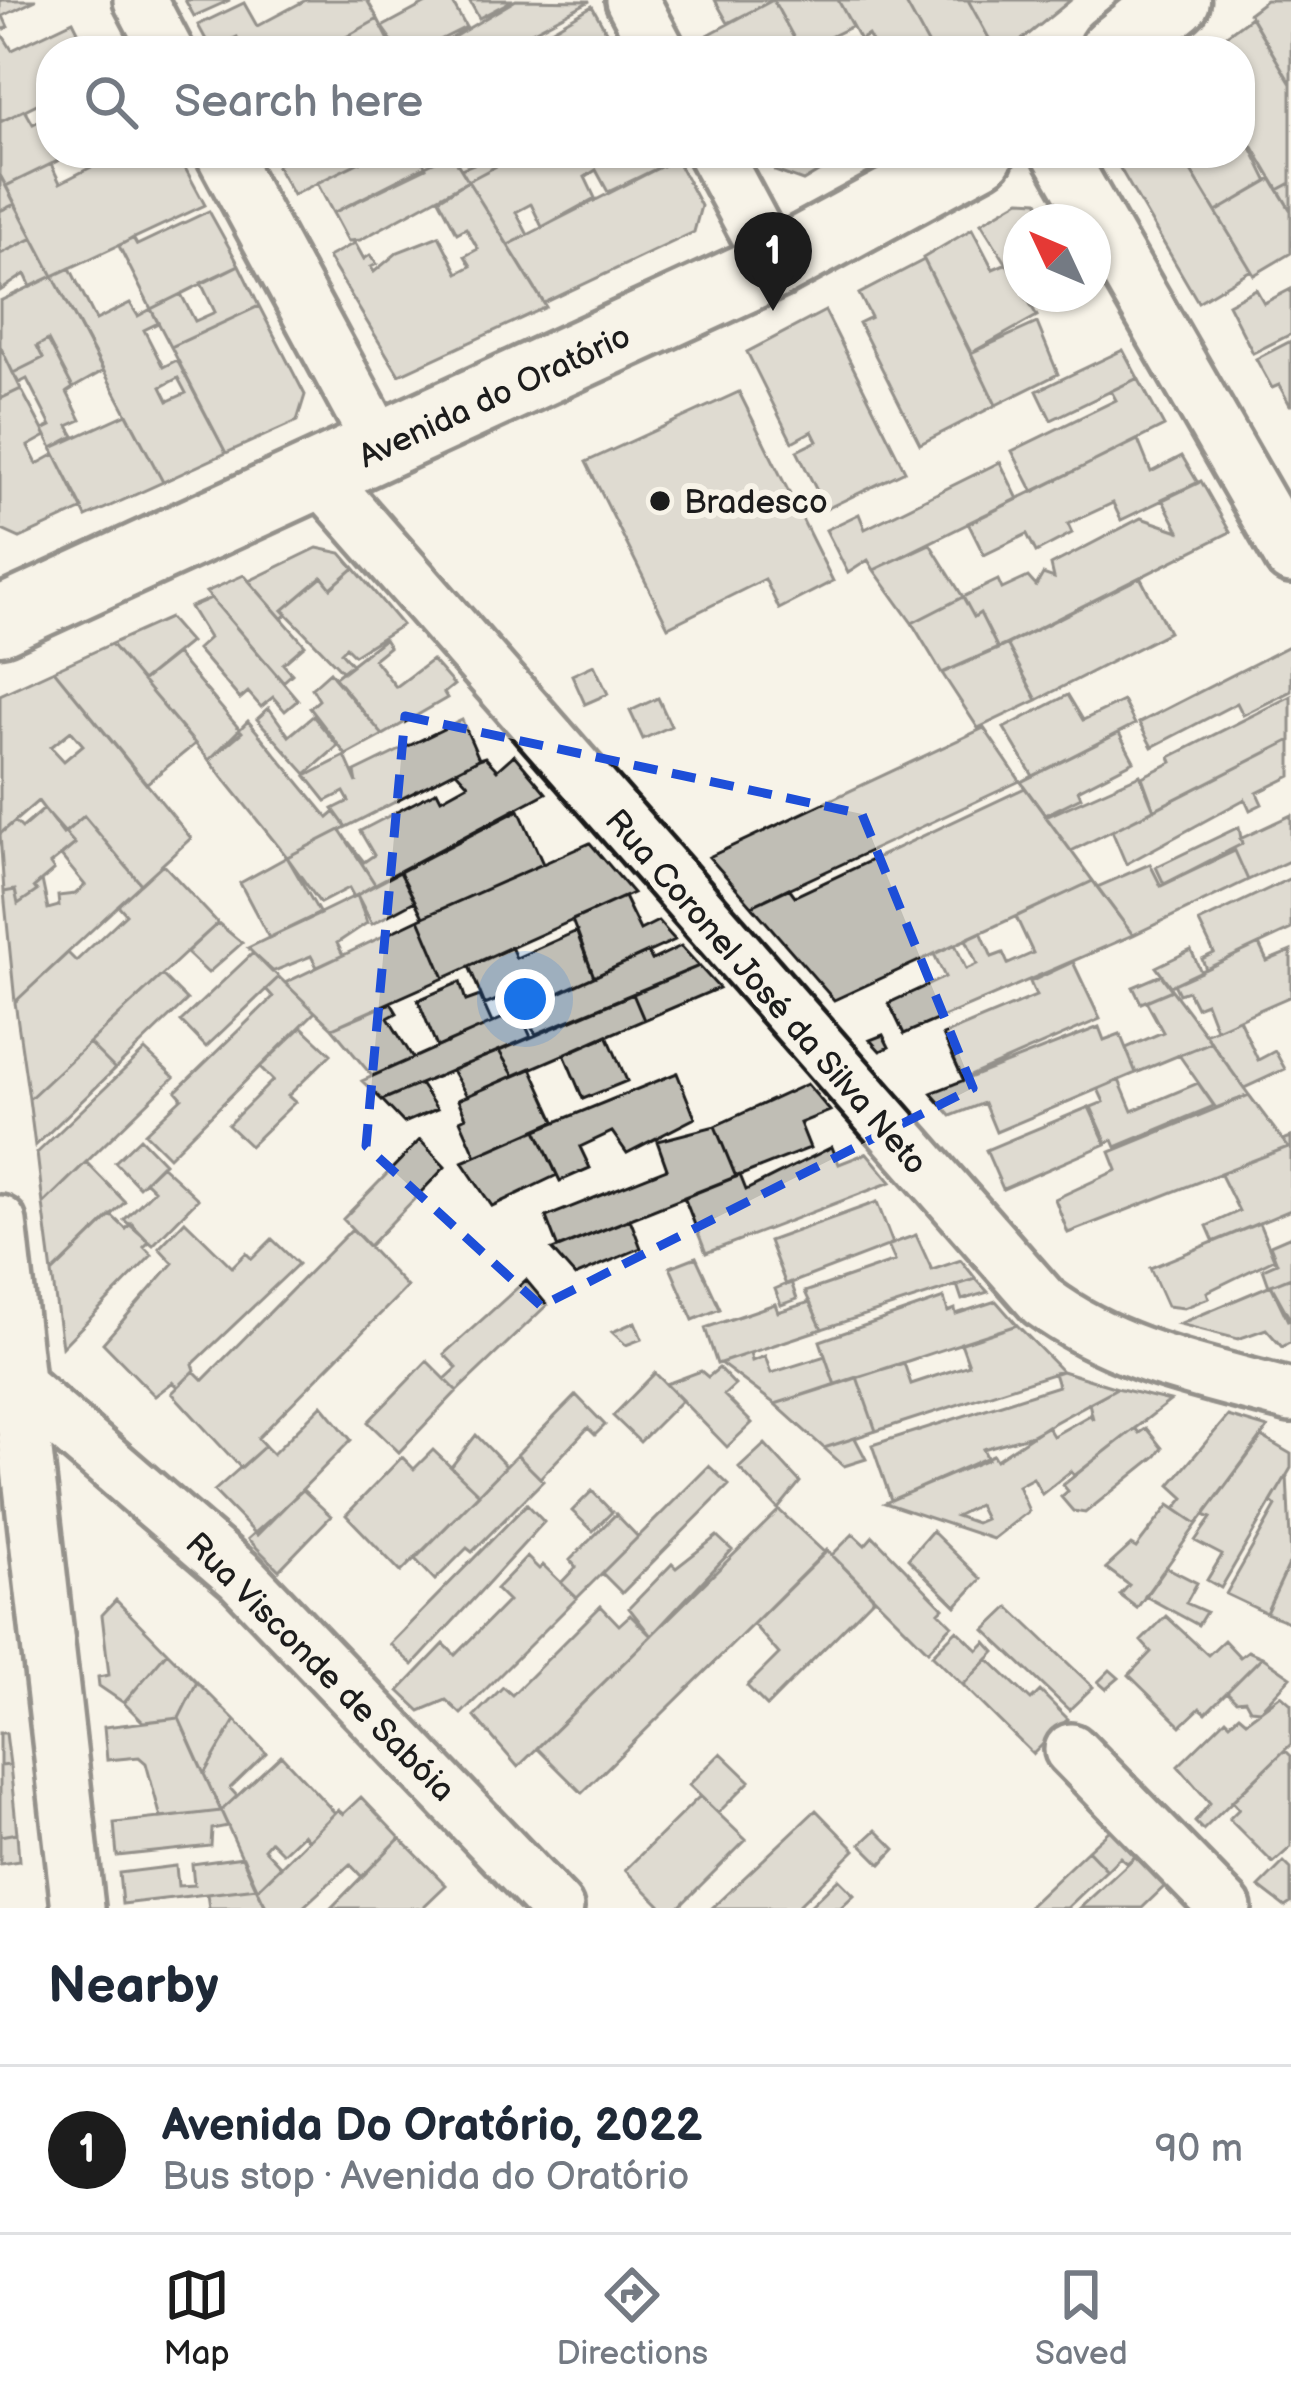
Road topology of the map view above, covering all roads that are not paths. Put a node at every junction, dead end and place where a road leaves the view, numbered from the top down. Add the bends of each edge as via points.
1 (140, 0) edge
2 (632, 0) edge
3 (1167, 3) edge
4 (159, 36) edge
5 (651, 36) edge
6 (1130, 36) edge
7 (230, 168) edge
8 (722, 168) edge
9 (952, 168) edge
10 (1068, 168) edge
11 (774, 265) junction
12 (381, 447) junction
13 (319, 476) junction
14 (1291, 557) edge
15 (1, 619) edge
16 (0, 1222) edge
17 (11, 1377) edge
18 (1291, 1396) edge
19 (1071, 1750) dead end
20 (78, 1908) edge
21 (557, 1908) edge
22 (1226, 1908) edge

1 - 4 street
2 - 5 street
3 - 6 main road
7 - 12 street
8 - 11 street
9 - 11 main road, Avenida do Oratório
10 - 14 street
11 - 12 main road, Avenida do Oratório
12 - 13 main road, Avenida do Oratório
13 - 15 main road, Avenida do Oratório
13 - 18 street, Rua Coronel José da Silva Neto via 1042,1302 1129,1353
16 - 17 street
17 - 20 street
17 - 21 street, Rua Visconde de Sabóia via 240,1576
19 - 22 street

